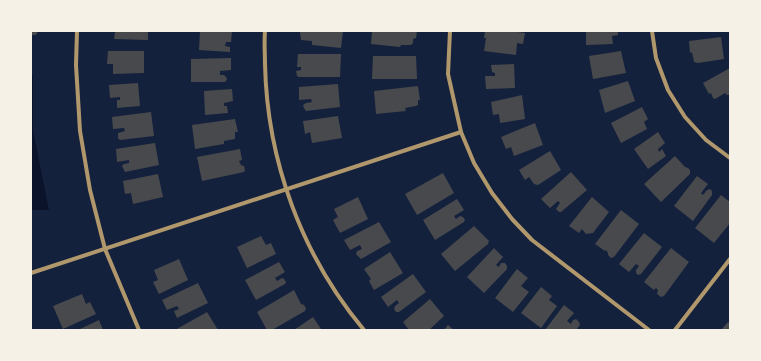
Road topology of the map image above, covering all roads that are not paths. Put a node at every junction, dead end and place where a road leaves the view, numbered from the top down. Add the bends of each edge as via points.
1 (77, 31) edge
2 (265, 31) edge
3 (450, 31) edge
4 (652, 31) edge
5 (461, 132) junction
6 (730, 158) edge
7 (285, 189) junction
8 (105, 249) junction
9 (730, 259) edge
10 (31, 273) edge
11 (139, 330) edge
12 (364, 330) edge
13 (649, 330) edge
14 (675, 330) edge

1 - 8 street via 76,65 80,132 90,190
2 - 7 street via 266,92 275,150
3 - 5 street via 448,74
4 - 6 street via 656,58 668,90 685,117 706,140
5 - 7 street
5 - 13 street via 474,163 512,219 532,240
7 - 8 street
7 - 12 street via 297,222 321,269
8 - 10 street
8 - 11 street
9 - 14 street

